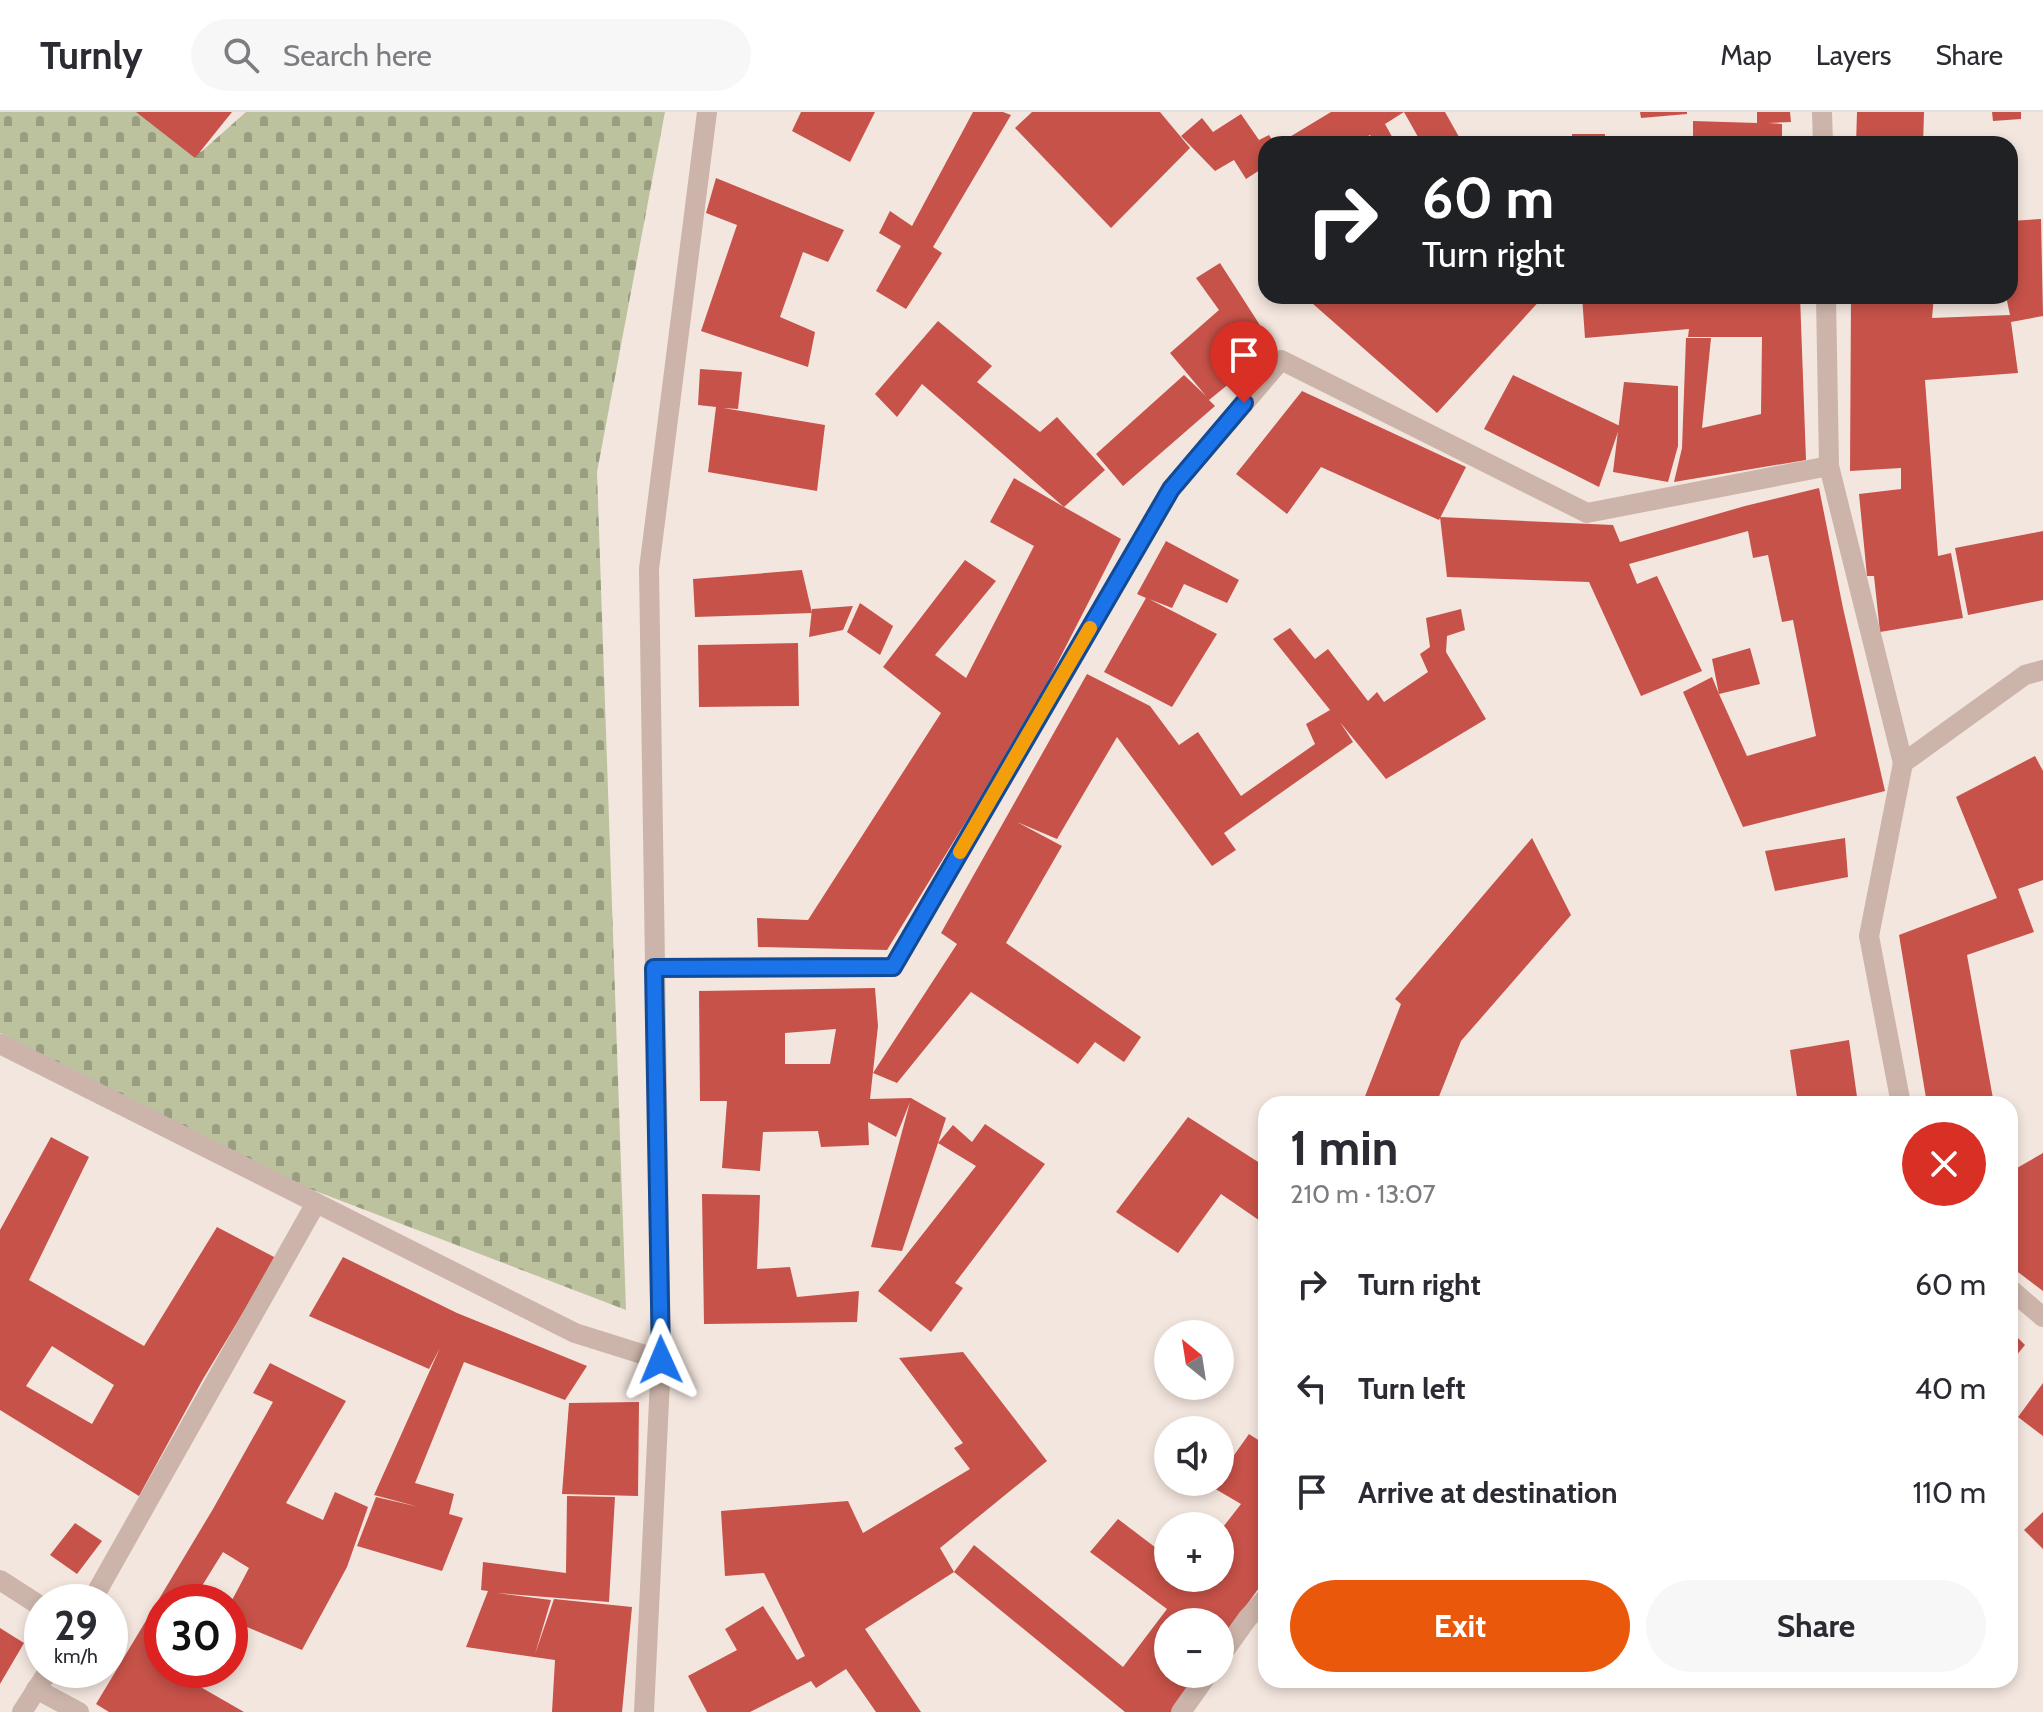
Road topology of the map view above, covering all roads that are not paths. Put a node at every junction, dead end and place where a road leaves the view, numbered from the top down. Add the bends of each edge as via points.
1 (707, 112) edge
2 (1822, 112) edge
3 (1823, 136) edge
4 (1826, 304) edge
5 (1829, 466) junction
6 (2043, 670) edge
7 (1903, 763) junction
8 (654, 968) junction
9 (0, 1044) edge
10 (1899, 1096) edge
11 (316, 1203) junction
12 (2018, 1296) edge
13 (2043, 1317) edge
14 (661, 1360) junction
15 (0, 1580) edge
16 (101, 1584) edge
17 (24, 1595) edge
18 (1258, 1608) edge
19 (1234, 1639) edge
20 (1198, 1688) edge
21 (36, 1689) joint
22 (22, 1712) edge
23 (79, 1712) edge
24 (644, 1712) edge
25 (1181, 1712) edge

1 - 8 street via 649,569
2 - 3 street
4 - 5 street
5 - 7 street
5 - 8 street via 1587,513 1281,360 1171,489 893,967
6 - 7 street via 2025,675
7 - 10 street via 1869,936
8 - 14 street
9 - 11 street
11 - 14 street via 575,1333
11 - 16 street
12 - 13 street
14 - 24 street
15 - 17 street
18 - 19 street
20 - 25 street
21 - 22 street
21 - 23 street

